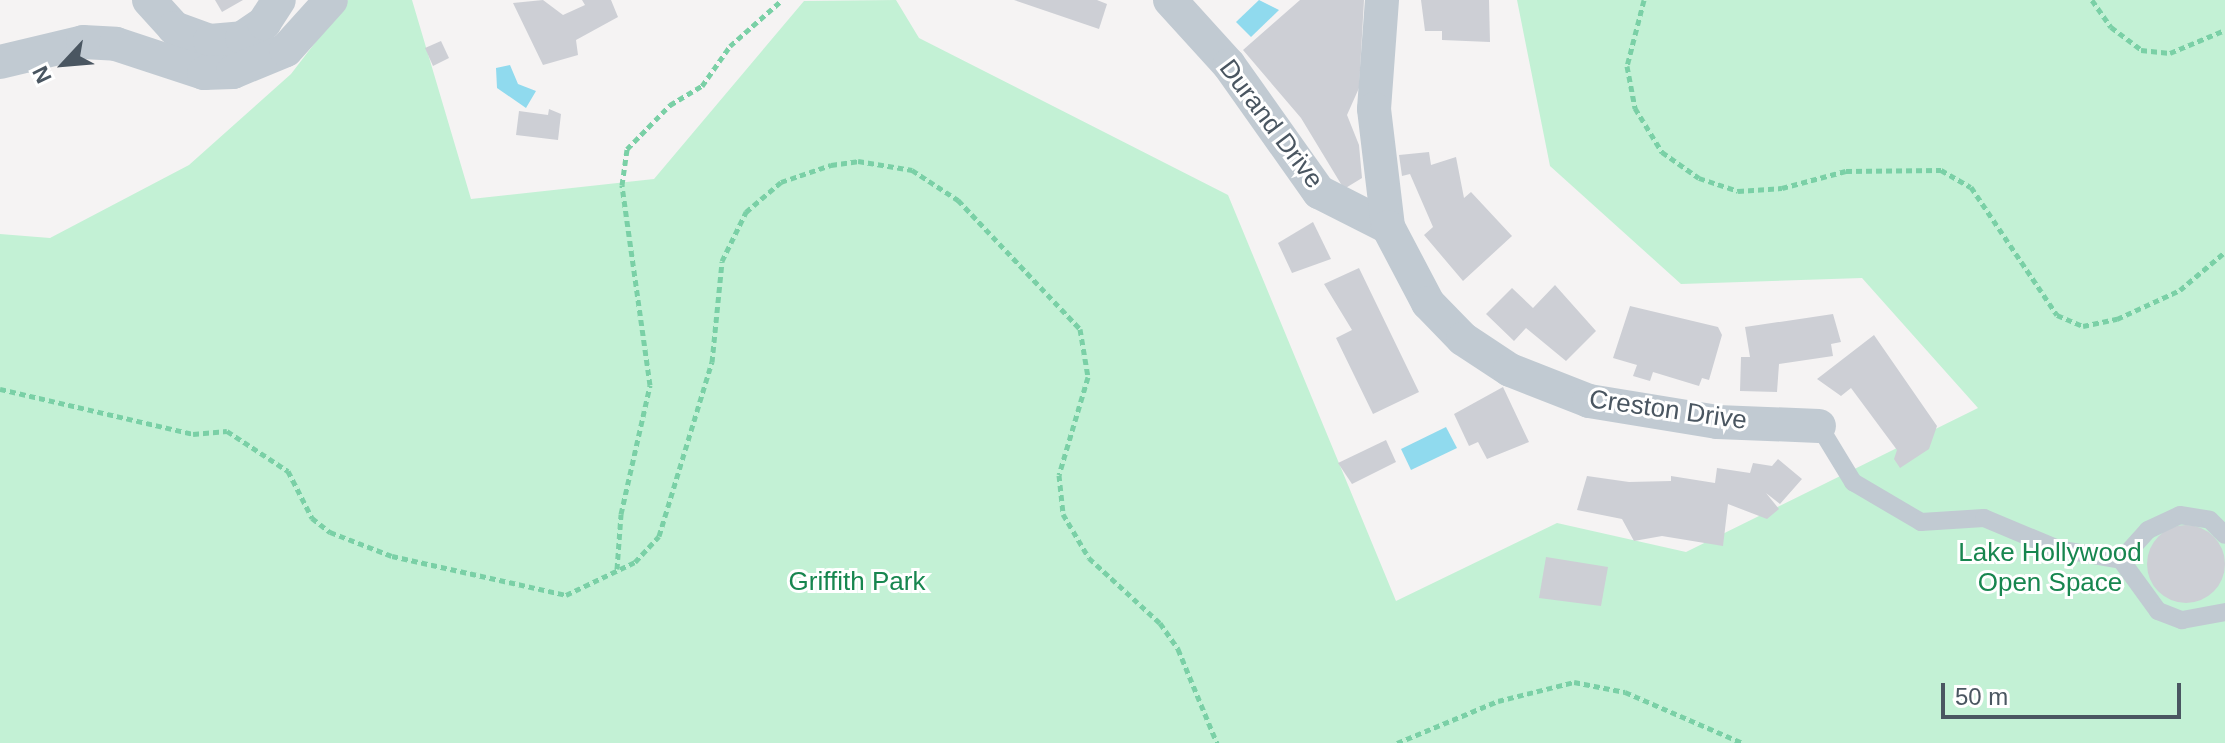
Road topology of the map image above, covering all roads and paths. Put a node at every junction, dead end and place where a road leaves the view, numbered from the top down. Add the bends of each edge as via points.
1 (149, 0) edge
2 (279, 0) edge
3 (331, 0) edge
4 (782, 0) edge
5 (1170, 0) edge
6 (1382, 0) edge
7 (1644, 0) edge
8 (2092, 0) edge
9 (2225, 30) edge
10 (0, 62) edge
11 (1388, 227) junction
12 (2225, 252) edge
13 (0, 389) edge
14 (1819, 426) joint
15 (2225, 535) edge
16 (2121, 560) junction
17 (617, 570) junction
18 (2225, 612) edge
19 (1217, 743) edge
20 (1397, 743) edge
21 (1743, 743) edge

1 - 2 street via 174,28 210,41 242,38 264,23
3 - 10 street via 286,50 233,72 204,73 94,43
4 - 17 path via 730,46 702,86 670,105 627,149 622,185 650,385 621,514
5 - 11 street, Durand Drive via 1229,65 1319,192
6 - 11 street, Creston Drive via 1374,109
7 - 12 path via 1627,66 1635,108 1662,152 1699,178 1738,191 1782,188 1846,171 1941,170 1971,187 2032,285 2057,315 2083,326 2117,319 2180,290
8 - 9 path via 2111,27 2141,50 2170,53
11 - 14 street, Creston Drive via 1428,303 1463,339 1510,370 1589,401 1717,422
13 - 17 path via 193,434 227,431 246,437 298,483 312,518 330,532 392,556 553,595 566,595
14 - 16 lane via 1853,482 1921,522 1984,518 2058,549
15 - 16 lane via 2210,520 2180,515 2148,530
16 - 18 lane via 2158,611 2182,620
17 - 19 path via 648,552 659,536 712,362 722,261 746,212 781,182 831,165 858,161 912,170 958,200 1080,329 1088,377 1059,475 1063,514 1089,558 1160,623 1178,649
20 - 21 path via 1498,701 1574,682 1625,692

